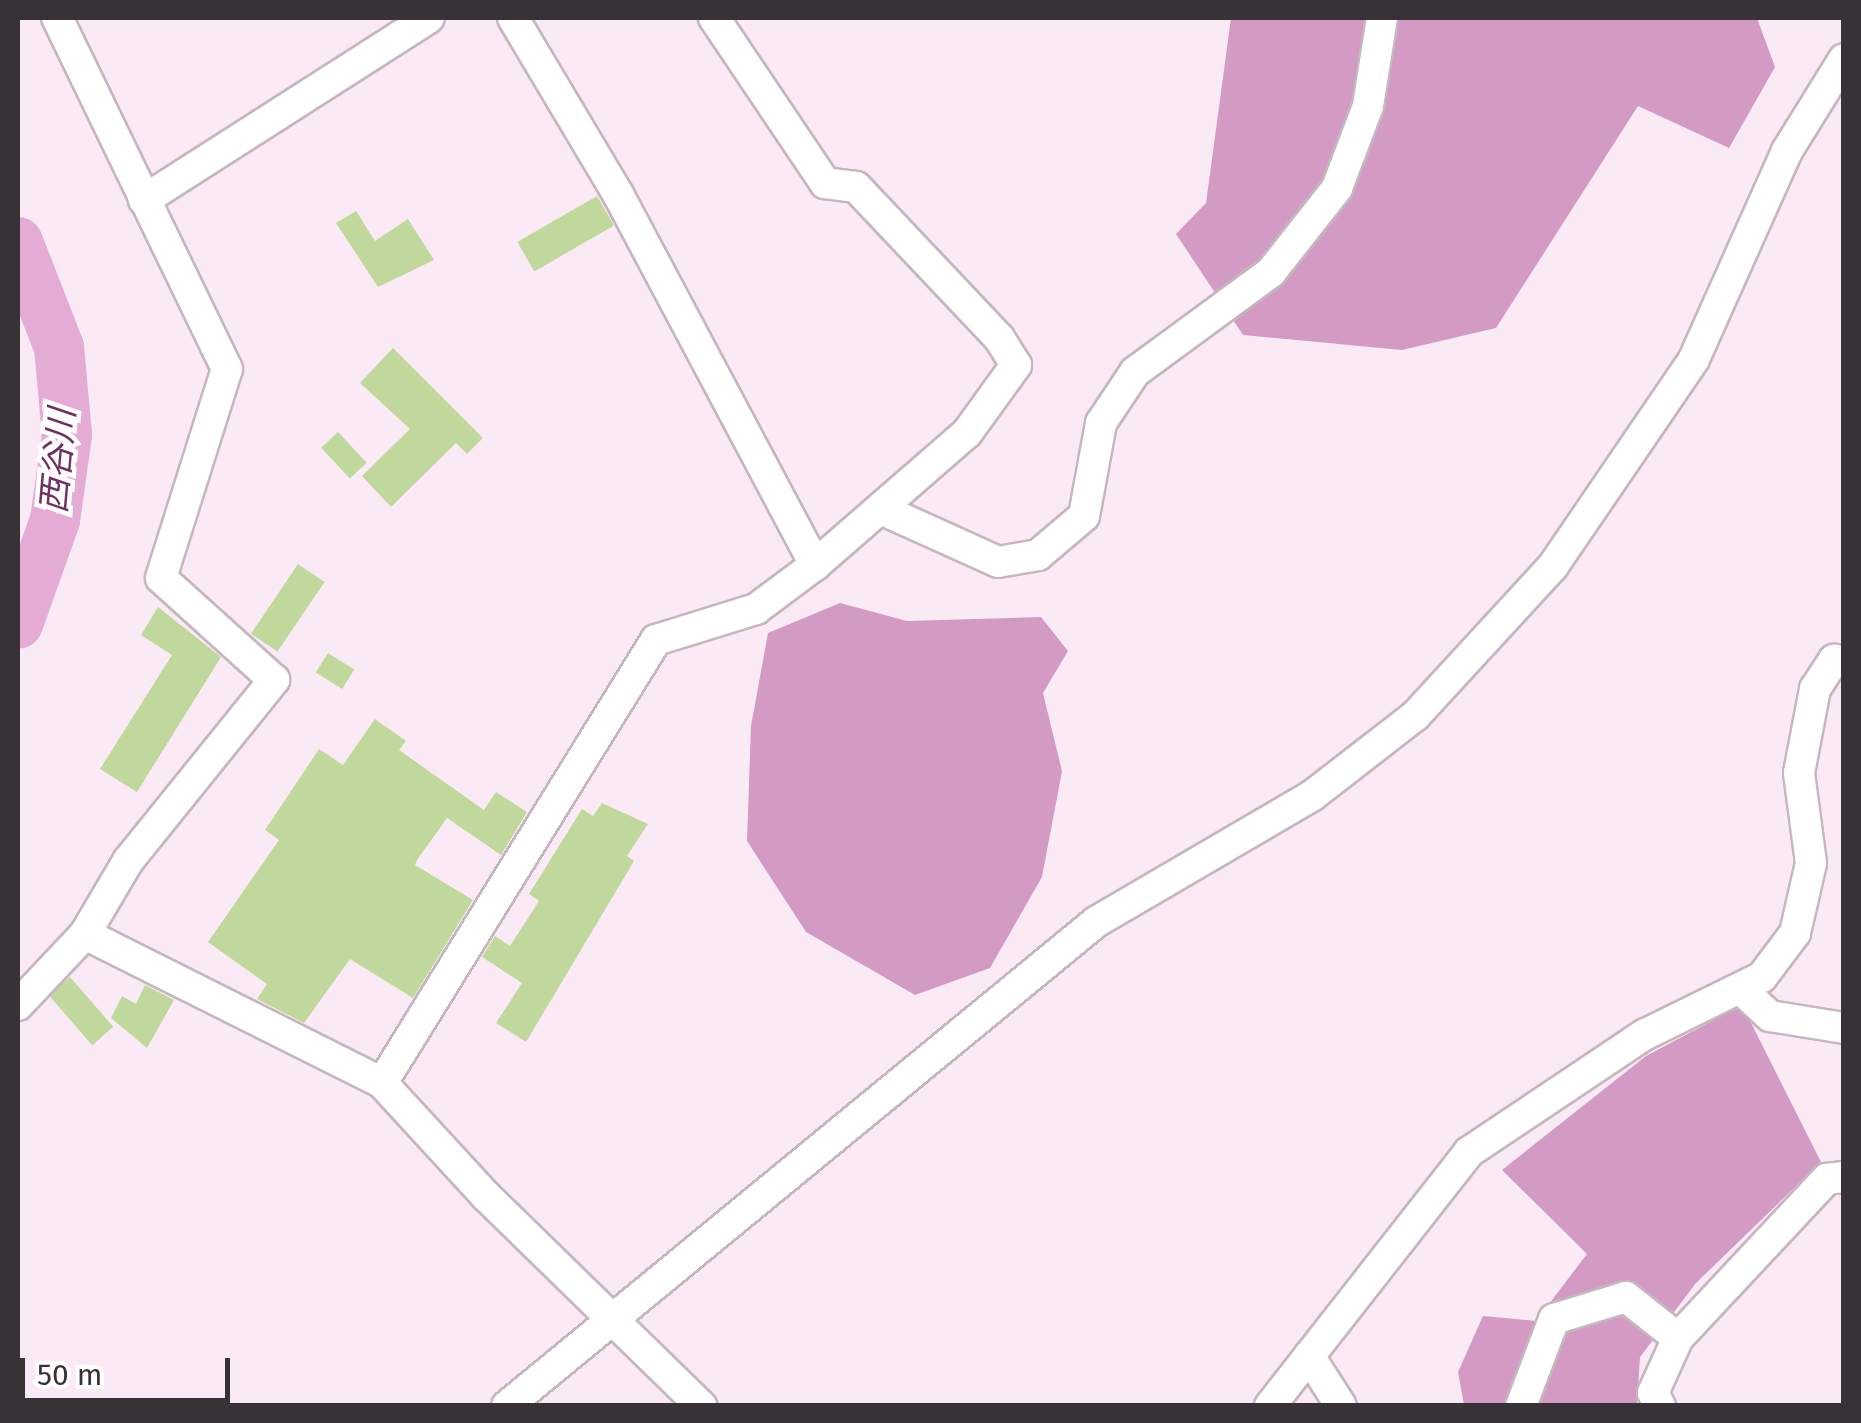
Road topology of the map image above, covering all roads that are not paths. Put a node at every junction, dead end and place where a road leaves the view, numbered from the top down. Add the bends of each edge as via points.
1 (57, 18) edge
2 (429, 18) edge
3 (513, 18) edge
4 (714, 18) edge
5 (1382, 18) edge
6 (384, 28) edge
7 (1844, 59) edge
8 (144, 200) junction
9 (883, 510) junction
10 (814, 565) junction
11 (1844, 661) edge
12 (86, 934) junction
13 (1743, 991) junction
14 (18, 1005) edge
15 (1844, 1028) edge
16 (382, 1084) junction
17 (1844, 1177) edge
18 (614, 1320) junction
19 (1678, 1338) junction
20 (1309, 1356) junction
21 (507, 1406) edge
22 (701, 1406) edge
23 (1270, 1406) edge
24 (1341, 1406) edge
25 (1521, 1406) edge
26 (1660, 1406) edge

1 - 8 street
2 - 6 street
3 - 10 street via 620,196
4 - 9 street via 826,183 856,187 999,338 1016,365 967,433
5 - 9 street via 1368,106 1338,188 1271,272 1135,372 1102,423 1084,516 1038,555 998,562
6 - 8 street
7 - 18 street via 1787,150 1694,360 1553,566 1415,716 1313,795 1096,922
8 - 12 street via 227,369 161,578 274,680 128,861
9 - 10 street
10 - 16 street via 756,609 656,640
11 - 13 street via 1834,660 1815,689 1802,756 1811,863 1795,933
12 - 14 street
12 - 16 street
13 - 15 street via 1770,1016
13 - 20 street via 1644,1035 1469,1152
16 - 18 street
17 - 19 street via 1827,1179
18 - 21 street
18 - 22 street
19 - 25 street via 1626,1297 1554,1319
19 - 26 street via 1653,1392
20 - 23 street
20 - 24 street

